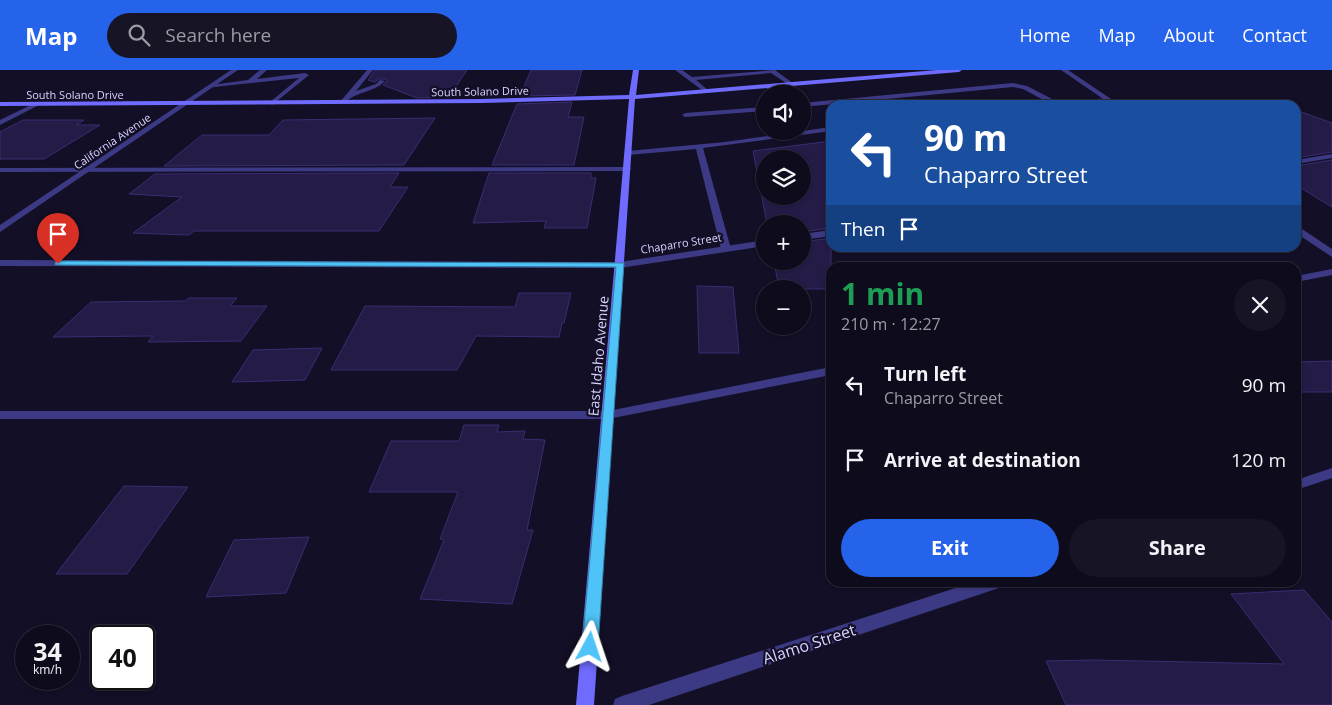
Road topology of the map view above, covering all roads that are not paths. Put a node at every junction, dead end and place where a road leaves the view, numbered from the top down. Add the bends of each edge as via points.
1 (235, 70) edge
2 (264, 70) edge
3 (311, 70) edge
4 (636, 70) edge
5 (688, 70) edge
6 (960, 70) edge
7 (1064, 70) edge
8 (679, 71) edge
9 (771, 71) edge
10 (932, 71) edge
11 (369, 72) edge
12 (305, 76) junction
13 (692, 79) junction
14 (250, 82) junction
15 (791, 84) junction
16 (214, 85) junction
17 (779, 85) edge
18 (756, 87) edge
19 (706, 91) junction
20 (349, 95) junction
21 (632, 97) junction
22 (855, 100) edge
23 (1047, 100) edge
24 (1109, 100) edge
25 (342, 102) junction
26 (272, 103) junction
27 (826, 103) edge
28 (0, 104) edge
29 (37, 104) junction
30 (188, 104) junction
31 (811, 104) edge
32 (756, 110) edge
33 (685, 115) dead end
34 (0, 123) edge
35 (826, 130) edge
36 (699, 147) junction
37 (628, 153) junction
38 (1332, 156) edge
39 (1301, 161) edge
40 (627, 169) junction
41 (0, 170) edge
42 (88, 170) junction
43 (0, 229) edge
44 (1301, 232) edge
45 (826, 234) edge
46 (811, 236) edge
47 (756, 244) edge
48 (726, 249) junction
49 (1332, 254) edge
50 (0, 263) edge
51 (620, 265) junction
52 (1332, 272) edge
53 (1301, 278) edge
54 (826, 372) edge
55 (0, 415) edge
56 (608, 415) junction
57 (1332, 473) edge
58 (1301, 482) edge
59 (981, 587) edge
60 (586, 705) edge
61 (622, 705) edge

1 - 16 street, California Avenue
2 - 14 street
3 - 12 street
4 - 21 street, East Idaho Avenue
5 - 8 street
6 - 10 street, South Solano Drive
7 - 24 street
8 - 13 street
9 - 13 street
9 - 15 street
10 - 15 street, South Solano Drive
11 - 20 street
11 - 20 street via 379,80 378,85
12 - 14 street
12 - 26 street
13 - 19 street
14 - 16 street
15 - 17 street, South Solano Drive
16 - 30 street, California Avenue
18 - 19 street, South Solano Drive
19 - 21 street, South Solano Drive
20 - 25 street
21 - 25 street, South Solano Drive
21 - 37 street, East Idaho Avenue
22 - 23 street via 1013,85 1025,87
25 - 26 street, South Solano Drive
26 - 30 street, South Solano Drive
27 - 31 street
28 - 29 street, South Solano Drive
29 - 30 street, South Solano Drive
29 - 34 street
30 - 42 street, California Avenue
32 - 33 street
35 - 36 street
36 - 37 street
36 - 48 street
37 - 40 street, East Idaho Avenue
38 - 39 street
40 - 42 street
40 - 51 street, East Idaho Avenue
41 - 42 street
42 - 43 street, California Avenue
44 - 49 street
45 - 46 street
47 - 48 street, Chaparro Street
48 - 51 street, Chaparro Street
50 - 51 street, Chaparro Street
51 - 56 street, East Idaho Avenue
52 - 53 street
54 - 56 street
55 - 56 street
56 - 60 street, East Idaho Avenue
57 - 58 street
59 - 61 street, Alamo Street

